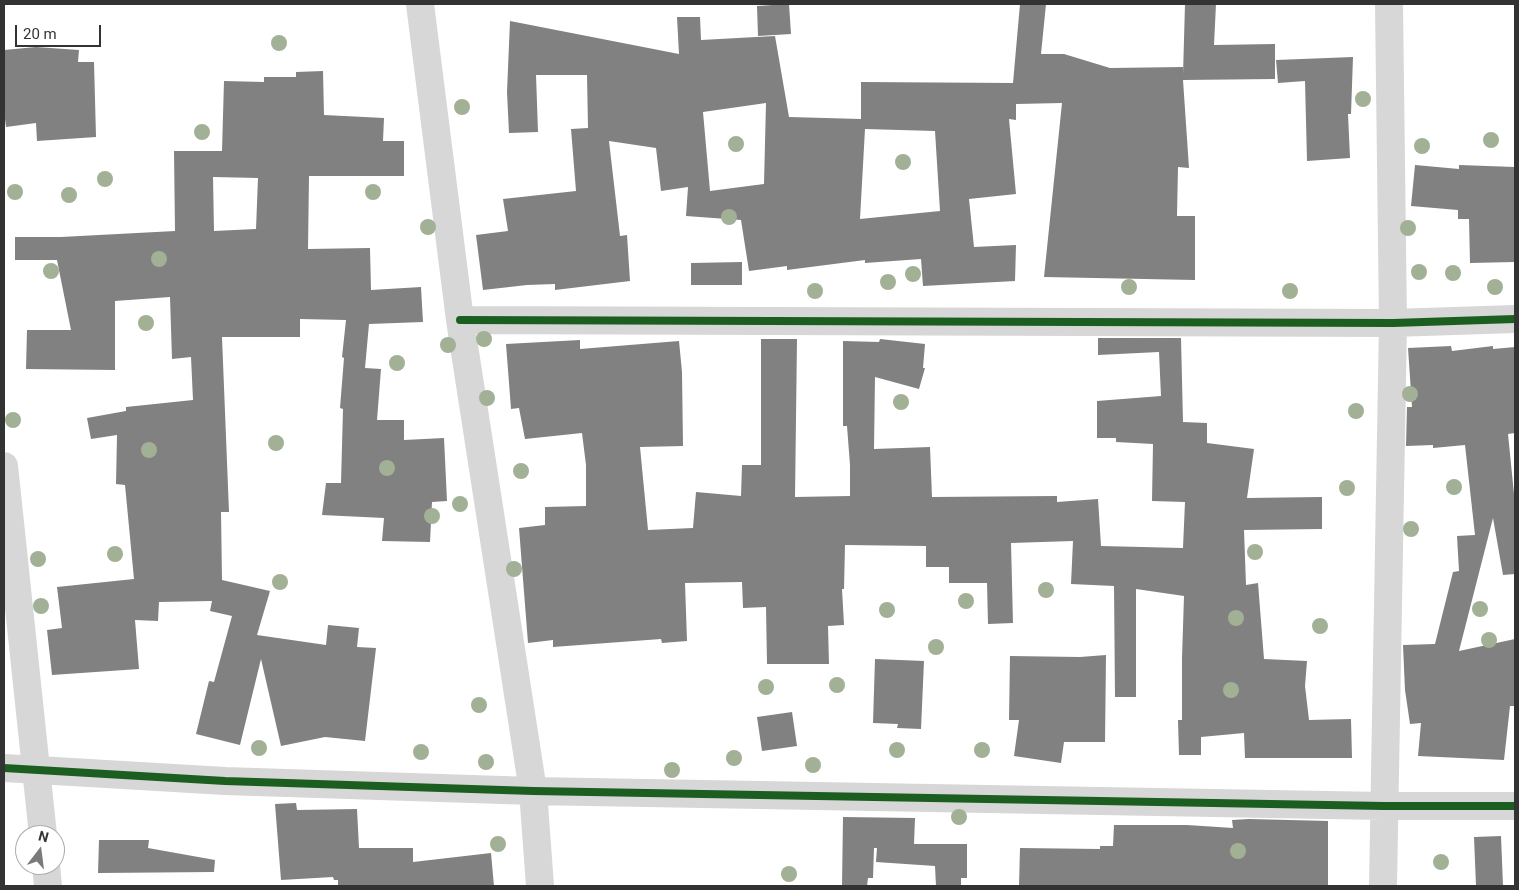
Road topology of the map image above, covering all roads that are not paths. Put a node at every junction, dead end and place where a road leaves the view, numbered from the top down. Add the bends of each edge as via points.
1 (420, 4) edge
2 (1389, 4) edge
3 (1515, 319) edge
4 (460, 320) junction
5 (1393, 323) junction
6 (4, 466) edge
7 (4, 768) edge
8 (38, 771) junction
9 (532, 791) junction
10 (1384, 806) junction
11 (1515, 806) edge
12 (43, 825) edge
13 (540, 886) edge
14 (1383, 886) edge

1 - 4 street
2 - 5 street
3 - 5 street
4 - 5 street
4 - 9 street
5 - 10 street
6 - 8 street
7 - 8 street
8 - 9 street
8 - 12 street
9 - 10 street
9 - 13 street
10 - 11 street
10 - 14 street

